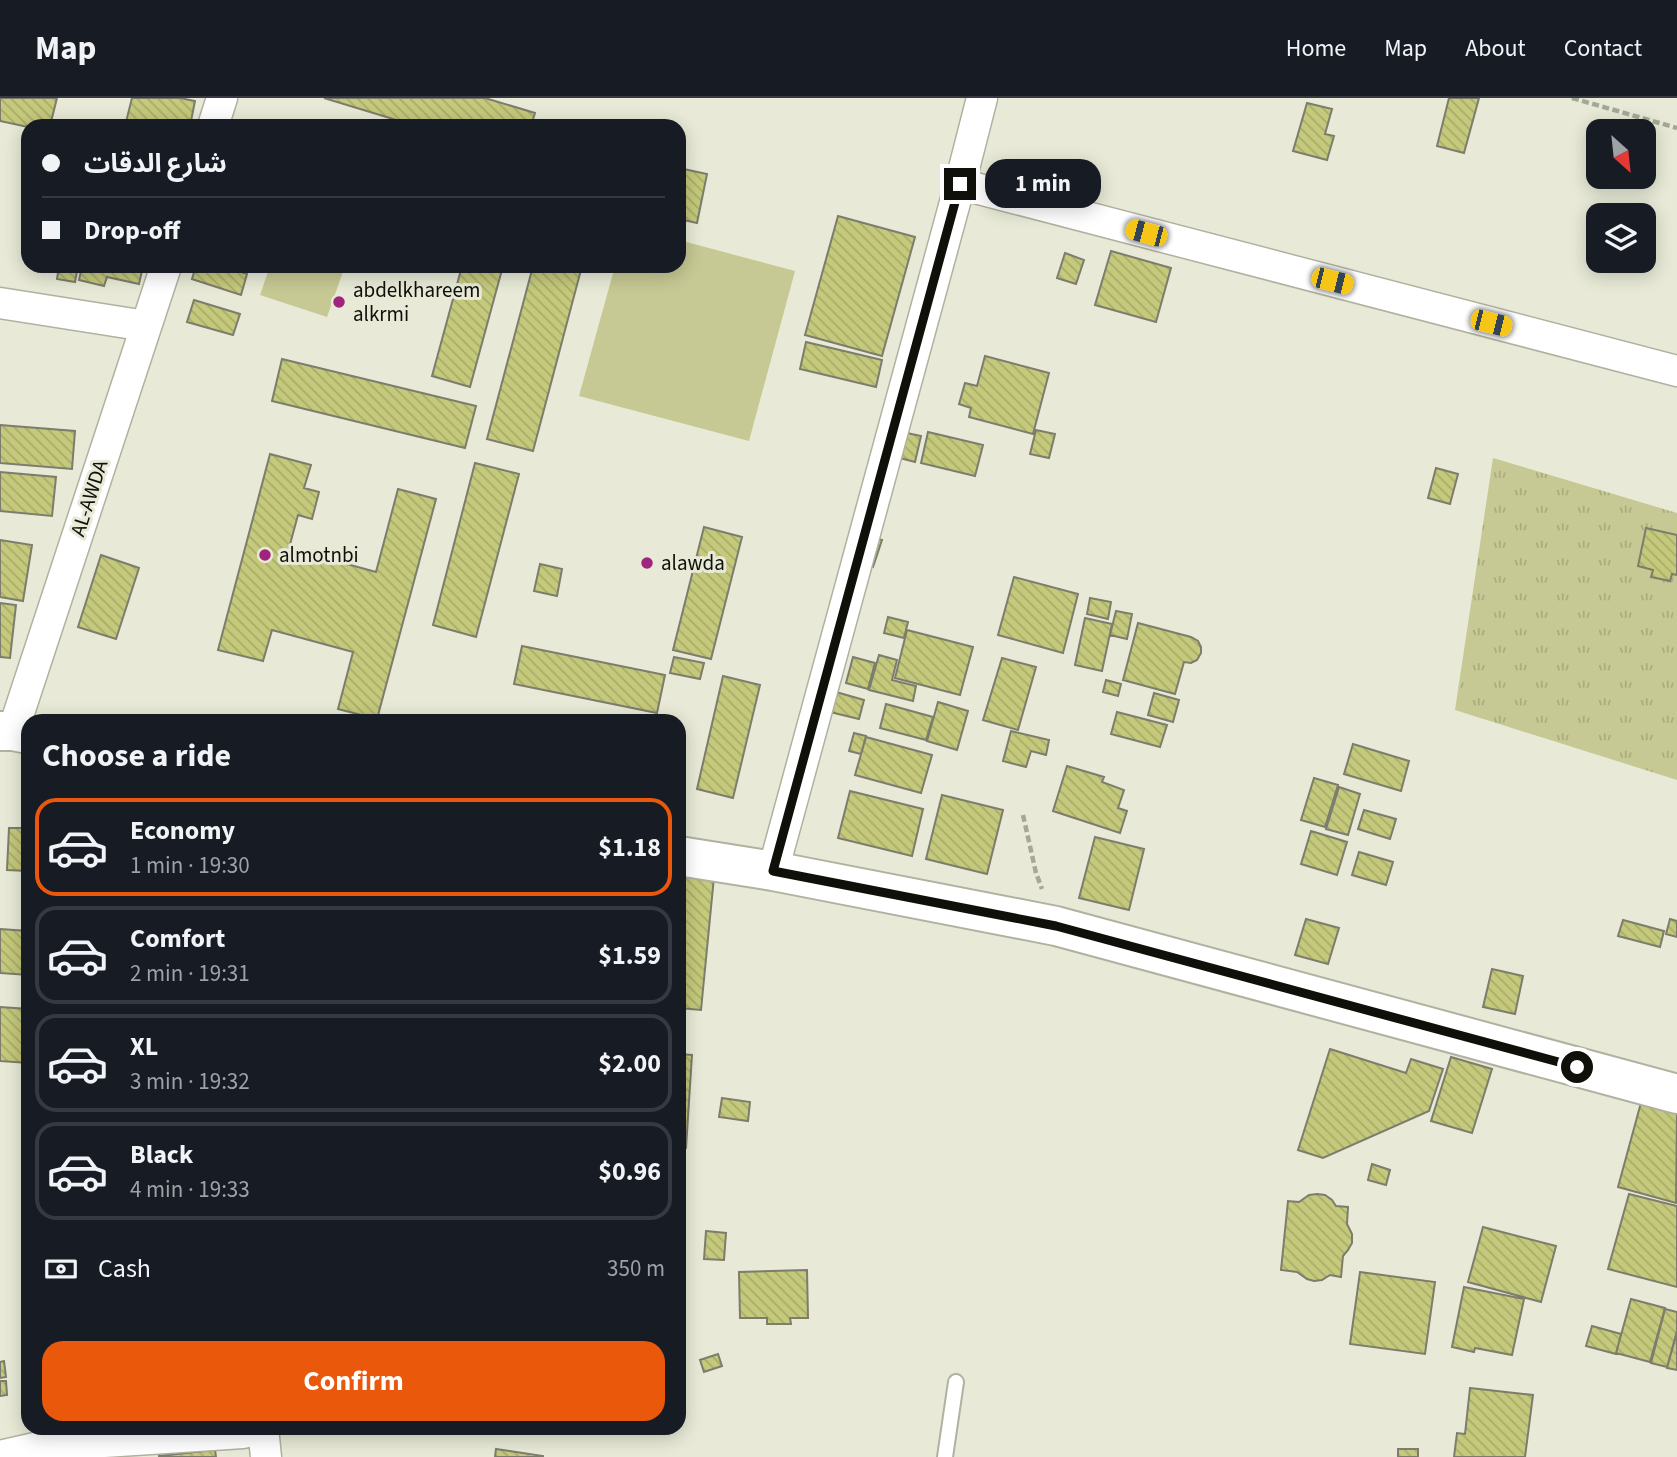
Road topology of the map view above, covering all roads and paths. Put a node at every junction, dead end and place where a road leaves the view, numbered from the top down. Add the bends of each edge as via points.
1 (222, 98) edge
2 (982, 98) edge
3 (1572, 98) edge
4 (215, 119) edge
5 (1677, 128) edge
6 (960, 184) junction
7 (164, 273) edge
8 (0, 303) edge
9 (146, 326) junction
10 (1677, 371) edge
11 (14, 732) edge
12 (1023, 815) dead end
13 (686, 857) edge
14 (773, 871) junction
15 (1056, 926) junction
16 (1677, 1094) edge
17 (956, 1382) dead end
18 (212, 1435) edge
19 (264, 1435) edge
20 (0, 1456) edge
21 (266, 1457) edge
22 (945, 1457) edge

1 - 4 street
2 - 6 street
3 - 5 path
6 - 10 street
6 - 14 street
7 - 9 street, AL-AWDA
8 - 9 street
9 - 11 street, AL-AWDA
12 - 15 path via 1036,873
13 - 14 street
14 - 15 street
15 - 16 street
17 - 22 lane
18 - 20 street via 43,1446
19 - 21 street

